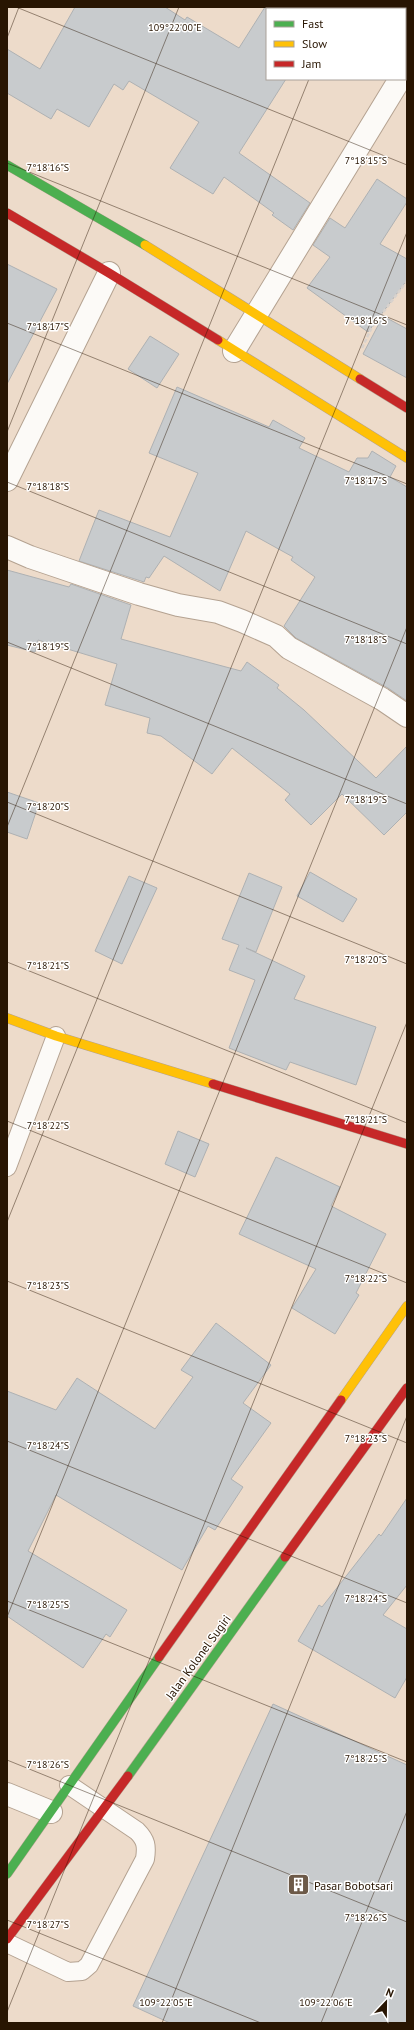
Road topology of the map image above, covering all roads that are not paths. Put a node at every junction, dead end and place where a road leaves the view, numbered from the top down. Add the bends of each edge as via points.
1 (399, 80) edge
2 (7, 165) edge
3 (7, 213) edge
4 (109, 273) junction
5 (257, 315) junction
6 (234, 351) junction
7 (407, 408) edge
8 (407, 458) edge
9 (7, 480) edge
10 (7, 547) edge
11 (407, 716) edge
12 (7, 1018) edge
13 (56, 1036) junction
14 (14, 1129) edge
15 (407, 1144) edge
16 (7, 1167) edge
17 (407, 1306) edge
18 (407, 1388) edge
19 (69, 1785) junction
20 (7, 1794) edge
21 (104, 1808) junction
22 (51, 1812) junction
23 (7, 1874) edge
24 (7, 1939) edge
25 (7, 1943) edge

1 - 5 street
2 - 5 main road via 132,237
3 - 4 main road
4 - 6 main road
4 - 9 street
5 - 6 street
5 - 7 main road
6 - 8 main road
10 - 11 street via 139,594 178,605 218,612 242,621 276,636 289,648 382,699
12 - 13 main road
13 - 14 lane
13 - 15 main road
14 - 16 lane
17 - 19 main road
18 - 21 main road, Jalan Kolonel Sugiri
19 - 21 lane
19 - 22 main road
20 - 22 street
21 - 24 main road, Jalan Kolonel Sugiri
21 - 25 lane via 137,1831 145,1840 147,1847 145,1859 89,1965 82,1970 68,1972
22 - 23 main road

